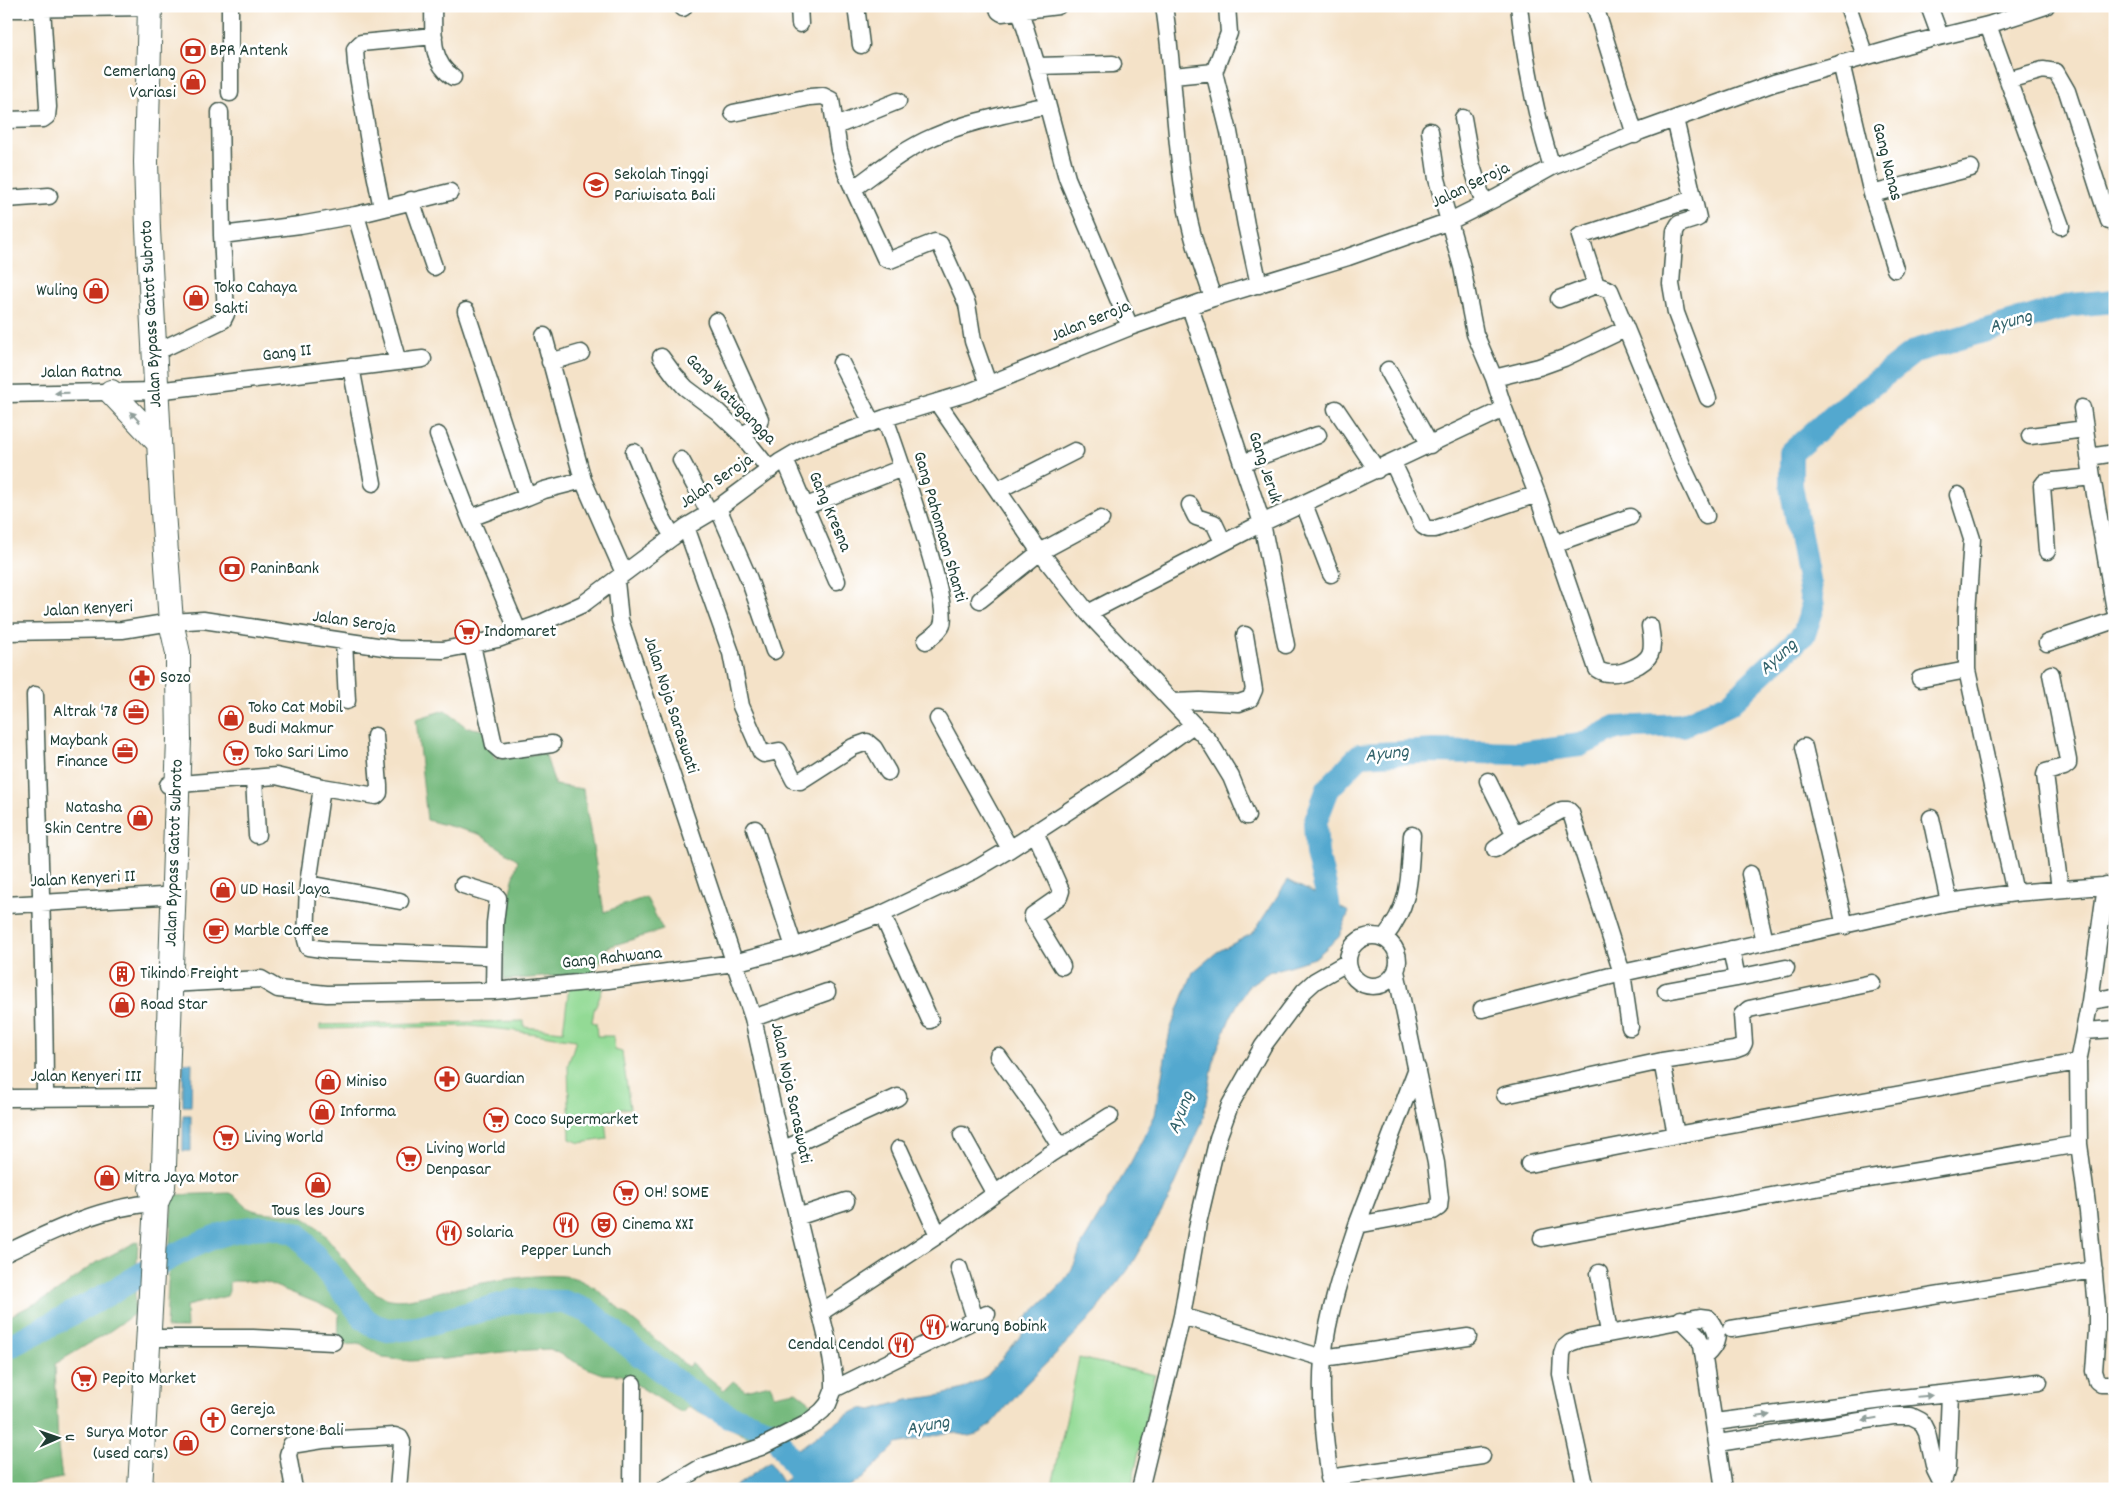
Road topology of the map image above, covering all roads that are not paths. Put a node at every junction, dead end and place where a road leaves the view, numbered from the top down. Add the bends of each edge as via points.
1 (230, 6) edge
2 (433, 6) edge
3 (799, 6) edge
4 (856, 6) edge
5 (1058, 6) edge
6 (1164, 6) edge
7 (1227, 6) edge
8 (1519, 6) edge
9 (1595, 6) edge
10 (1848, 6) edge
11 (1929, 6) edge
12 (2046, 6) edge
13 (42, 7) edge
14 (145, 7) edge
15 (6, 9) edge
16 (998, 9) edge
17 (1020, 11) junction
18 (2012, 11) edge
19 (800, 24) dead end
20 (1988, 25) junction
21 (434, 36) junction
22 (1940, 36) junction
23 (861, 45) dead end
24 (1865, 56) junction
25 (1841, 63) junction
26 (1113, 64) dead end
27 (1037, 66) junction
28 (1214, 72) junction
29 (1173, 76) junction
30 (453, 77) dead end
31 (2008, 80) junction
32 (230, 93) dead end
33 (898, 101) dead end
34 (1047, 105) junction
35 (220, 112) dead end
36 (732, 113) dead end
37 (1462, 118) dead end
38 (1675, 119) junction
39 (6, 120) edge
40 (836, 126) junction
41 (1430, 132) dead end
42 (1634, 134) junction
43 (1552, 167) junction
44 (1971, 168) dead end
45 (852, 189) junction
46 (450, 192) dead end
47 (1872, 194) junction
48 (49, 196) dead end
49 (6, 199) edge
50 (1693, 199) junction
51 (412, 200) junction
52 (1484, 204) junction
53 (382, 208) junction
54 (356, 215) junction
55 (1450, 221) junction
56 (2109, 221) dead end
57 (2061, 226) dead end
58 (222, 235) junction
59 (434, 267) dead end
60 (1895, 269) dead end
61 (1259, 285) junction
62 (1596, 285) junction
63 (1213, 298) junction
64 (1559, 299) dead end
65 (1190, 307) junction
66 (466, 311) dead end
67 (716, 321) dead end
68 (1130, 327) junction
69 (1625, 329) junction
70 (544, 336) dead end
71 (154, 352) junction
72 (581, 353) dead end
73 (661, 357) dead end
74 (423, 359) dead end
75 (398, 362) junction
76 (550, 362) junction
77 (841, 363) dead end
78 (351, 367) junction
79 (1388, 370) dead end
80 (1494, 378) junction
81 (988, 384) junction
82 (150, 391) junction
83 (111, 392) junction
84 (6, 394) edge
85 (1708, 398) dead end
86 (937, 402) junction
87 (2082, 408) dead end
88 (1336, 409) dead end
89 (1504, 409) junction
90 (879, 420) junction
91 (2084, 429) junction
92 (438, 435) dead end
93 (742, 435) junction
94 (1318, 435) dead end
95 (2030, 436) dead end
96 (159, 443) junction
97 (1430, 445) junction
98 (634, 452) dead end
99 (1075, 452) dead end
100 (2115, 453) edge
101 (2089, 457) junction
102 (681, 460) dead end
103 (785, 460) junction
104 (1242, 463) junction
105 (1393, 463) junction
106 (902, 468) junction
107 (770, 470) junction
108 (1377, 470) junction
109 (2092, 477) junction
110 (583, 480) junction
111 (373, 483) dead end
112 (998, 490) junction
113 (1537, 494) junction
114 (1958, 495) dead end
115 (527, 497) junction
116 (1304, 504) junction
117 (1190, 505) dead end
118 (804, 507) junction
119 (713, 510) junction
120 (1706, 516) dead end
121 (1630, 517) dead end
122 (470, 518) junction
123 (1101, 519) dead end
124 (1262, 523) junction
125 (680, 532) junction
126 (1223, 542) junction
127 (1554, 544) junction
128 (2047, 551) dead end
129 (1040, 552) junction
130 (1332, 574) dead end
131 (620, 577) junction
132 (836, 581) dead end
133 (597, 595) junction
134 (980, 600) dead end
135 (2115, 610) edge
136 (1088, 613) junction
137 (620, 620) junction
138 (2115, 620) edge
139 (171, 622) junction
140 (1650, 626) dead end
141 (518, 631) junction
142 (6, 632) edge
143 (1245, 635) dead end
144 (344, 641) junction
145 (926, 641) dead end
146 (2047, 643) dead end
147 (472, 645) junction
148 (1286, 645) dead end
149 (774, 652) dead end
150 (1967, 670) junction
151 (2051, 674) dead end
152 (1920, 678) dead end
153 (35, 695) dead end
154 (346, 701) dead end
155 (1173, 702) junction
156 (938, 719) dead end
157 (1193, 725) junction
158 (376, 736) dead end
159 (552, 744) dead end
160 (1804, 747) dead end
161 (888, 772) dead end
162 (254, 778) junction
163 (1488, 781) dead end
164 (172, 785) junction
165 (322, 787) junction
166 (1247, 816) dead end
167 (1931, 818) dead end
168 (755, 829) dead end
169 (1035, 832) junction
170 (257, 835) dead end
171 (1412, 835) dead end
172 (1515, 835) junction
173 (1010, 849) junction
174 (1495, 849) dead end
175 (1750, 874) dead end
176 (308, 884) junction
177 (463, 885) dead end
178 (2110, 885) edge
179 (2060, 888) junction
180 (2015, 893) junction
181 (162, 896) junction
182 (400, 901) dead end
183 (1949, 902) junction
184 (40, 903) junction
185 (6, 905) edge
186 (882, 914) junction
187 (1845, 926) junction
188 (1384, 938) junction
189 (1766, 942) junction
190 (794, 947) junction
191 (1731, 950) junction
192 (484, 956) dead end
193 (1348, 962) junction
194 (734, 963) junction
195 (1062, 966) dead end
196 (1786, 968) dead end
197 (1396, 971) junction
198 (1622, 973) junction
199 (1737, 978) junction
200 (1872, 983) dead end
201 (170, 984) junction
202 (494, 991) junction
203 (827, 992) dead end
204 (1666, 992) dead end
205 (2115, 997) edge
206 (2090, 1001) junction
207 (1482, 1009) dead end
208 (754, 1018) junction
209 (930, 1020) dead end
210 (1630, 1027) dead end
211 (2115, 1029) edge
212 (2084, 1031) junction
213 (998, 1056) dead end
214 (1662, 1061) junction
215 (2078, 1062) junction
216 (1417, 1068) junction
217 (1505, 1095) dead end
218 (44, 1097) junction
219 (160, 1097) junction
220 (898, 1097) dead end
221 (6, 1098) edge
222 (1110, 1116) dead end
223 (1676, 1135) junction
224 (962, 1136) dead end
225 (2079, 1144) junction
226 (1061, 1148) junction
227 (899, 1149) dead end
228 (782, 1150) junction
229 (1529, 1164) dead end
230 (995, 1194) junction
231 (846, 1201) dead end
232 (155, 1211) junction
233 (798, 1217) junction
234 (1357, 1225) junction
235 (938, 1235) junction
236 (1542, 1238) dead end
237 (6, 1253) edge
238 (959, 1268) dead end
239 (2094, 1270) junction
240 (1599, 1273) dead end
241 (820, 1313) junction
242 (1182, 1316) junction
243 (1731, 1329) dead end
244 (149, 1332) junction
245 (1609, 1333) junction
246 (1468, 1337) dead end
247 (333, 1342) dead end
248 (1323, 1358) junction
249 (2040, 1382) dead end
250 (633, 1384) dead end
251 (2115, 1384) edge
252 (834, 1389) junction
253 (1950, 1393) junction
254 (1891, 1399) junction
255 (1893, 1416) junction
256 (1715, 1422) junction
257 (1718, 1443) junction
258 (1939, 1454) junction
259 (1482, 1456) dead end
260 (1330, 1483) edge
261 (1942, 1486) edge
262 (140, 1489) edge
263 (294, 1489) edge
264 (398, 1489) edge
265 (632, 1489) edge
266 (665, 1489) edge
267 (1140, 1489) edge
268 (1586, 1489) edge
269 (1724, 1489) edge

1 - 32 street
2 - 21 street
3 - 19 street
4 - 23 street
5 - 17 street
6 - 29 street
7 - 28 street via 1229,33
8 - 43 street via 1528,73
9 - 42 street
10 - 24 street
11 - 22 street
12 - 18 street, Jalan Seroja
13 - 14 street
13 - 15 street
13 - 39 street via 47,116 43,119
14 - 71 highway, Jalan Bypass Gatot Subroto via 146,162
16 - 17 street
17 - 27 street
18 - 20 street, Jalan Seroja
20 - 22 street, Jalan Seroja
20 - 31 street
21 - 30 street via 440,66
21 - 53 street via 361,43 355,49
22 - 24 street, Jalan Seroja
24 - 25 street, Jalan Seroja
25 - 38 street, Jalan Seroja
25 - 47 street, Gang Nanas
26 - 27 street
27 - 34 street
28 - 29 street
28 - 61 street
29 - 63 street via 1185,200
31 - 56 street via 2043,70 2056,72 2067,91
31 - 57 street
33 - 40 street
34 - 45 street via 932,137
34 - 68 street via 1067,178
35 - 58 street
36 - 40 street via 823,96 832,102
37 - 52 street
38 - 42 street, Jalan Seroja
38 - 50 street
40 - 45 street via 839,150
41 - 55 street via 1437,179
42 - 43 street, Jalan Seroja
43 - 52 street, Jalan Seroja
44 - 47 street
45 - 81 street via 886,258 890,260 935,242 940,244 967,304 974,341
46 - 51 street
47 - 60 street, Gang Nanas
48 - 49 street
50 - 62 street via 1580,236
50 - 85 street via 1698,218 1679,224 1674,232 1671,284 1679,324
51 - 53 street
51 - 59 street
52 - 55 street, Jalan Seroja
53 - 54 street
54 - 58 street
54 - 75 street
55 - 61 street, Jalan Seroja via 1348,258
55 - 80 street via 1475,334
58 - 71 street via 225,317
61 - 63 street, Jalan Seroja
62 - 64 street
62 - 69 street via 1610,290
63 - 65 street, Jalan Seroja
65 - 68 street, Jalan Seroja
65 - 104 street, Gang Jeruk
66 - 115 street
67 - 93 street via 760,419 758,426
68 - 81 street, Jalan Seroja
69 - 80 street via 1564,358
69 - 120 street via 1682,467
70 - 76 street, Jalan Noja Saraswati
71 - 82 highway, Jalan Bypass Gatot Subroto
72 - 76 street
73 - 93 street, Gang Watugangga via 686,388
74 - 75 street, Gang II
75 - 78 street, Gang II
76 - 110 street, Jalan Noja Saraswati
77 - 90 street, Gang Pahomaan Shanti
78 - 82 street, Gang II
78 - 111 street
79 - 97 street
80 - 89 street
81 - 86 street, Jalan Seroja
82 - 83 street, Jalan Ratna
82 - 96 highway, Jalan Bypass Gatot Subroto
83 -> 84 street, Jalan Ratna
96 -> 83 highway
86 - 90 street, Jalan Seroja
86 - 112 street
87 - 91 street
88 - 108 street
89 - 97 street
89 - 113 street
90 - 103 street, Jalan Seroja via 802,449
90 - 106 street, Gang Pahomaan Shanti
91 - 95 street
91 - 101 street
92 - 122 street
93 - 107 street, Gang Watugangga
94 - 104 street
96 - 139 highway, Jalan Bypass Gatot Subroto
97 - 105 street
98 - 125 street via 660,514
99 - 112 street
100 - 101 street
101 - 109 street
102 - 119 street
103 - 107 street, Jalan Seroja
103 - 118 street, Gang Kresna
104 - 124 street, Gang Jeruk
105 - 108 street
105 - 113 street via 1423,526 1428,530
106 - 118 street
106 - 145 street, Gang Pahomaan Shanti via 928,549 944,618 942,627
107 - 119 street, Jalan Seroja
108 - 116 street
109 - 128 street via 2045,482 2042,486
109 - 135 street
110 - 115 street
110 - 131 street, Jalan Noja Saraswati
112 - 129 street
113 - 127 street
114 - 150 street via 1972,539
115 - 122 street
116 - 124 street
116 - 130 street
117 - 126 street via 1196,517 1214,523
118 - 132 street, Gang Kresna
119 - 125 street, Jalan Seroja
119 - 149 street via 749,578
121 - 127 street
122 - 141 street
123 - 129 street
124 - 126 street
124 - 148 street, Gang Jeruk
125 - 131 street, Jalan Seroja
125 - 161 street via 731,653 741,706 761,752 779,751 794,780 800,782 853,747 867,742
126 - 136 street
127 - 140 street via 1597,669 1618,672 1642,663 1650,656
129 - 134 street
129 - 136 street
131 - 133 street, Jalan Seroja
131 - 137 street, Jalan Noja Saraswati
133 - 137 street, Jalan Noja Saraswati
133 - 141 street, Jalan Seroja
136 - 155 street
137 - 194 street, Jalan Noja Saraswati
138 - 146 street
139 - 142 street, Jalan Kenyeri via 122,630
139 - 144 street, Jalan Seroja via 212,621
139 - 164 highway, Jalan Bypass Gatot Subroto via 178,653
141 - 147 street, Jalan Seroja
143 - 155 street via 1254,690 1250,699 1239,703
144 - 147 street, Jalan Seroja via 422,651
144 - 154 street
147 - 159 street via 496,748 501,751
150 - 152 street
150 - 180 street
151 - 179 street via 2068,760 2064,767 2045,775
153 - 184 street
155 - 157 street
156 - 173 street
157 - 166 street via 1209,741 1231,777
157 - 169 street, Gang Rahwana via 1130,771
158 - 165 street via 379,793 376,796
160 - 187 street
162 - 164 street
162 - 165 street via 276,776
162 - 170 street
163 - 172 street
164 - 181 highway, Jalan Bypass Gatot Subroto
164 - 201 highway, Jalan Bypass Gatot Subroto
165 - 176 street
167 - 183 street
168 - 190 street
169 - 173 street, Gang Rahwana
169 - 195 street via 1061,891 1059,897 1033,918
171 - 188 street via 1405,900 1396,922
172 - 174 street
172 - 198 street via 1562,810 1571,813
173 - 186 street, Gang Rahwana via 973,871
175 - 189 street
176 - 182 street
176 - 192 street via 308,947
177 - 202 street via 498,898
178 - 179 street
178 - 206 street
179 - 180 street
180 - 183 street
181 - 184 street, Jalan Kenyeri II
181 - 219 highway, Jalan Bypass Gatot Subroto
183 - 187 street
184 - 185 street, Jalan Kenyeri II
184 - 218 street via 44,942
186 - 190 street, Gang Rahwana
186 - 209 street
187 - 189 street
188 - 193 street via 1369,936 1356,942
188 - 197 street via 1396,952
189 - 191 street
190 - 194 street, Gang Rahwana
191 - 198 street
191 - 199 street
193 - 197 street via 1358,981 1372,986 1386,982
193 - 242 street via 1304,991 1264,1046 1230,1105 1218,1138 1198,1223
194 - 202 street, Gang Rahwana
194 - 208 street, Jalan Noja Saraswati
196 - 199 street
197 - 216 street
198 - 207 street
198 - 210 street
199 - 204 street
200 - 214 street via 1749,1009 1742,1015 1742,1047
201 - 202 street, Gang Rahwana via 261,979 278,989 327,994
201 - 219 highway, Jalan Bypass Gatot Subroto
203 - 208 street
205 - 206 street
206 - 212 street
208 - 228 street, Jalan Noja Saraswati
211 - 212 street
212 - 215 street
213 - 226 street
214 - 217 street
214 - 223 street
215 - 223 street
215 - 225 street
216 - 234 street
216 - 234 street via 1436,1163 1439,1207 1433,1212
218 - 219 street, Jalan Kenyeri III
218 - 221 street, Jalan Kenyeri III
219 - 232 highway, Jalan Bypass Gatot Subroto via 163,1187
220 - 228 street
222 - 226 street
223 - 229 street
224 - 230 street
225 - 236 street
225 - 239 street
226 - 230 street
227 - 235 street
228 - 233 street, Jalan Noja Saraswati
230 - 235 street
231 - 233 street
232 - 237 street via 136,1204 76,1221
232 - 244 highway, Jalan Bypass Gatot Subroto
233 - 241 street, Jalan Noja Saraswati
234 - 248 street via 1338,1281
235 - 241 street
238 - 252 street via 981,1317
239 - 243 street
239 - 251 street via 2097,1330 2094,1370 2101,1384
240 - 245 street
241 - 252 street, Jalan Noja Saraswati via 833,1366
242 - 248 street
242 - 267 street
244 - 247 street
244 - 262 highway, Jalan Bypass Gatot Subroto
245 - 256 street via 1681,1319 1698,1336
245 - 268 street via 1570,1343 1562,1354 1561,1374
246 - 248 street
248 - 260 street via 1322,1412
249 - 253 street
250 - 265 street
252 - 266 street via 822,1412 806,1424 761,1448 702,1467
254 -> 253 street
253 - 258 street
254 - 255 street
256 -> 254 street
255 -> 257 street
255 - 258 street via 1911,1416 1921,1422
256 - 257 street
257 - 269 street
258 - 261 street via 1935,1470
259 - 260 street
263 - 264 street via 288,1455 291,1444 387,1436 400,1438 402,1442

